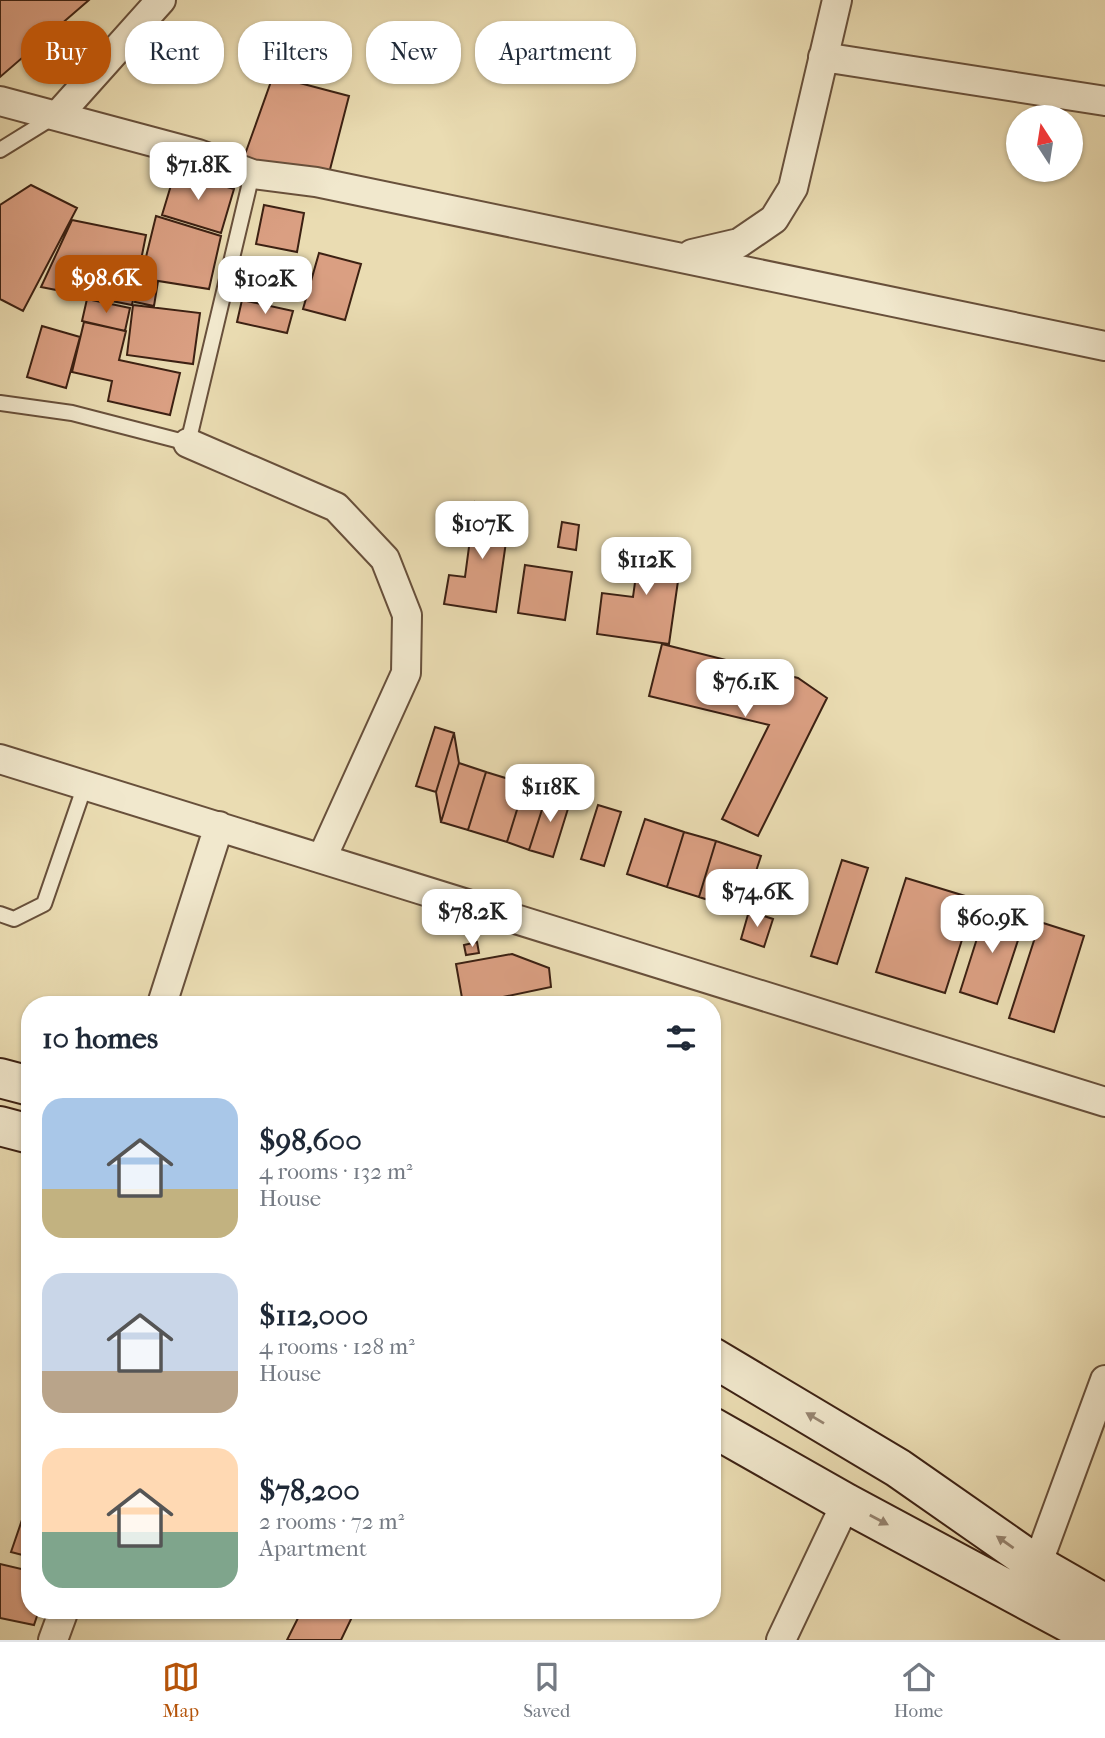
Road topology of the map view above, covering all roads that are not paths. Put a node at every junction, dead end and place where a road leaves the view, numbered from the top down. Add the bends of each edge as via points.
1 (161, 0) edge
2 (837, 0) edge
3 (822, 57) junction
4 (0, 101) edge
5 (1105, 101) edge
6 (58, 114) junction
7 (0, 150) edge
8 (252, 174) junction
9 (682, 257) junction
10 (1105, 346) edge
11 (0, 403) edge
12 (188, 443) junction
13 (0, 759) edge
14 (85, 785) junction
15 (219, 826) junction
16 (322, 858) junction
17 (0, 914) edge
18 (165, 996) edge
19 (0, 1078) edge
20 (21, 1084) edge
21 (1105, 1102) edge
22 (0, 1126) edge
23 (21, 1132) edge
24 (721, 1362) edge
25 (1105, 1380) edge
26 (721, 1432) edge
27 (846, 1503) junction
28 (1037, 1565) junction
29 (1035, 1603) junction
30 (1105, 1604) edge
31 (61, 1619) edge
32 (53, 1640) edge
33 (781, 1640) edge
34 (1101, 1640) edge

1 - 6 street
2 - 3 street
3 - 5 street
3 - 9 street via 793,188 774,219 739,243
4 - 6 street
6 - 7 lane
6 - 8 street
8 - 9 street via 316,181
8 - 12 lane
9 - 10 street
11 - 12 lane via 72,413
12 - 16 street via 335,507 385,559 407,615 405,673
13 - 14 street
14 - 15 street
14 - 17 lane via 44,904 14,919
15 - 16 street
15 - 18 street
16 - 21 street
19 - 20 main road
22 - 23 main road
28 -> 24 main road via 898,1468
25 - 28 street
26 - 27 main road
27 -> 29 main road
27 - 33 street
28 - 29 street
28 - 30 main road
29 - 34 main road
31 - 32 street

